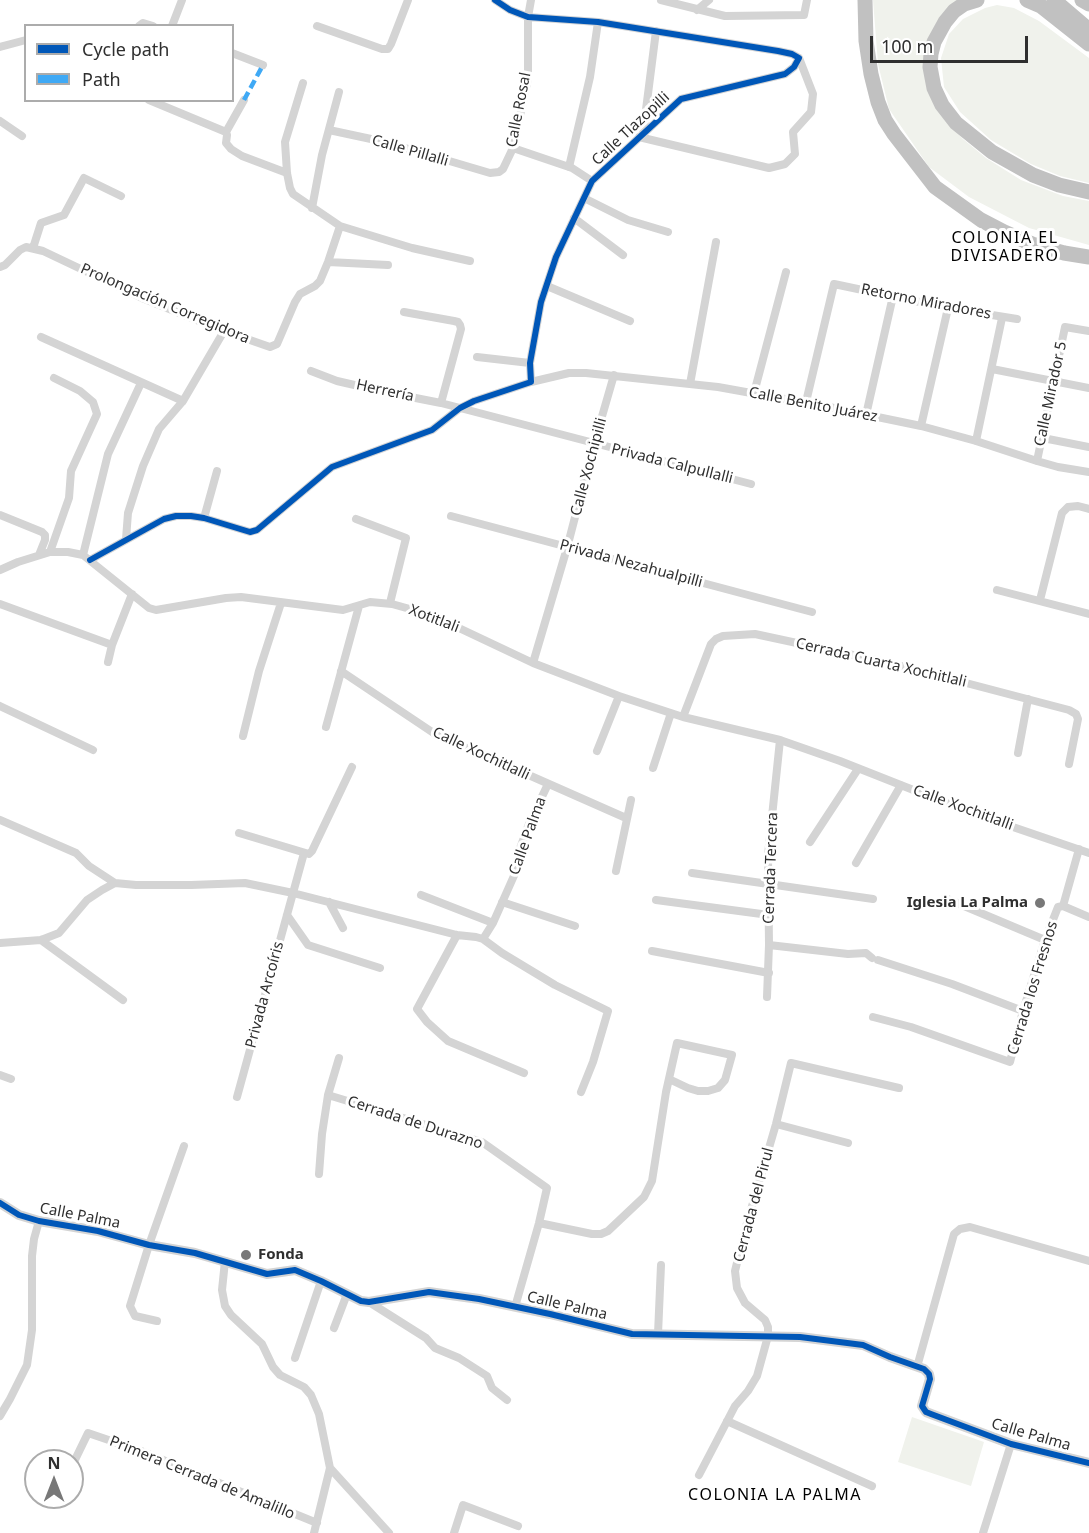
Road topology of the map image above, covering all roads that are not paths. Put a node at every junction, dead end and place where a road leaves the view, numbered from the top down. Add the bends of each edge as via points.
1 (183, 0) edge
2 (408, 0) edge
3 (495, 0) edge
4 (531, 0) edge
5 (661, 0) edge
6 (710, 0) edge
7 (807, 0) edge
8 (865, 0) edge
9 (977, 0) edge
10 (1027, 0) edge
11 (1042, 0) edge
12 (1054, 0) edge
13 (1067, 0) edge
14 (1082, 0) edge
15 (1089, 4) edge
16 (697, 10) junction
17 (528, 16) junction
18 (1089, 19) edge
19 (598, 22) junction
20 (173, 24) edge
21 (317, 26) dead end
22 (1089, 30) edge
23 (656, 31) junction
24 (1089, 39) edge
25 (24, 41) edge
26 (1089, 44) edge
27 (0, 47) edge
28 (234, 54) edge
29 (800, 58) junction
30 (263, 65) dead end
31 (303, 83) dead end
32 (339, 92) dead end
33 (244, 100) dead end
34 (154, 102) edge
35 (0, 121) edge
36 (329, 130) junction
37 (226, 132) junction
38 (641, 135) junction
39 (22, 136) dead end
40 (513, 148) junction
41 (569, 167) junction
42 (287, 173) junction
43 (490, 173) joint
44 (592, 181) junction
45 (1089, 192) edge
46 (122, 196) dead end
47 (584, 198) junction
48 (312, 208) junction
49 (574, 218) junction
50 (340, 226) junction
51 (668, 232) dead end
52 (716, 242) dead end
53 (33, 248) junction
54 (623, 255) dead end
55 (1089, 257) edge
56 (470, 261) dead end
57 (328, 262) junction
58 (388, 265) dead end
59 (0, 267) edge
60 (786, 272) dead end
61 (546, 286) junction
62 (893, 296) junction
63 (948, 308) junction
64 (405, 312) dead end
65 (1002, 318) junction
66 (1017, 319) dead end
67 (630, 321) dead end
68 (224, 331) junction
69 (1089, 331) edge
70 (41, 338) dead end
71 (477, 357) dead end
72 (530, 363) junction
73 (992, 369) junction
74 (311, 371) dead end
75 (614, 375) junction
76 (54, 378) dead end
77 (1054, 381) junction
78 (531, 382) junction
79 (141, 383) junction
80 (690, 384) junction
81 (1089, 388) edge
82 (754, 393) junction
83 (183, 401) junction
84 (806, 402) junction
85 (441, 403) junction
86 (460, 408) junction
87 (866, 415) junction
88 (921, 426) junction
89 (1043, 438) junction
90 (976, 441) junction
91 (594, 444) junction
92 (1089, 447) edge
93 (1037, 461) junction
94 (217, 471) dead end
95 (1089, 472) edge
96 (751, 483) dead end
97 (1089, 509) edge
98 (0, 515) edge
99 (451, 516) dead end
100 (204, 518) junction
101 (356, 519) dead end
102 (126, 539) junction
103 (567, 548) junction
104 (50, 552) junction
105 (39, 555) junction
106 (86, 558) junction
107 (0, 570) edge
108 (997, 590) dead end
109 (132, 594) junction
110 (1040, 600) junction
111 (281, 603) junction
112 (390, 603) junction
113 (0, 604) edge
114 (359, 606) junction
115 (812, 612) dead end
116 (1089, 614) edge
117 (112, 645) junction
118 (108, 662) dead end
119 (533, 663) junction
120 (341, 671) junction
121 (619, 696) junction
122 (1028, 699) junction
123 (0, 706) edge
124 (670, 713) junction
125 (683, 717) junction
126 (326, 727) dead end
127 (243, 736) dead end
128 (780, 740) junction
129 (93, 750) dead end
130 (597, 751) dead end
131 (1018, 753) dead end
132 (1069, 765) dead end
133 (352, 767) dead end
134 (653, 768) dead end
135 (858, 769) junction
136 (548, 784) junction
137 (901, 785) junction
138 (631, 800) dead end
139 (626, 818) junction
140 (0, 820) edge
141 (239, 833) dead end
142 (810, 842) dead end
143 (1078, 849) junction
144 (304, 853) junction
145 (1089, 853) edge
146 (856, 863) dead end
147 (616, 871) dead end
148 (692, 873) dead end
149 (115, 883) junction
150 (769, 884) junction
151 (293, 893) junction
152 (420, 895) dead end
153 (873, 898) dead end
154 (945, 898) dead end
155 (656, 900) dead end
156 (328, 902) junction
157 (502, 902) junction
158 (1063, 906) junction
159 (287, 915) junction
160 (769, 915) junction
161 (1089, 917) edge
162 (492, 923) junction
163 (575, 926) dead end
164 (343, 928) dead end
165 (457, 935) junction
166 (483, 939) junction
167 (41, 940) junction
168 (1045, 940) junction
169 (0, 943) edge
170 (769, 945) junction
171 (652, 951) dead end
172 (380, 968) dead end
173 (769, 973) junction
174 (767, 997) dead end
175 (123, 1000) dead end
176 (1023, 1011) junction
177 (873, 1017) dead end
178 (339, 1058) dead end
179 (524, 1073) dead end
180 (0, 1076) edge
181 (11, 1079) dead end
182 (669, 1079) junction
183 (899, 1088) dead end
184 (581, 1092) dead end
185 (328, 1095) junction
186 (237, 1096) dead end
187 (776, 1124) junction
188 (848, 1143) dead end
189 (184, 1146) dead end
190 (319, 1174) dead end
191 (0, 1203) edge
192 (39, 1221) junction
193 (539, 1223) junction
194 (148, 1245) junction
195 (225, 1261) junction
196 (1089, 1261) edge
197 (661, 1265) dead end
198 (321, 1281) junction
199 (347, 1294) junction
200 (369, 1302) junction
201 (515, 1307) junction
202 (157, 1321) dead end
203 (334, 1329) dead end
204 (658, 1334) junction
205 (768, 1336) junction
206 (295, 1358) dead end
207 (917, 1366) junction
208 (507, 1400) dead end
209 (0, 1416) edge
210 (727, 1421) junction
211 (1011, 1444) junction
212 (80, 1449) edge
213 (1089, 1463) edge
214 (330, 1468) junction
215 (699, 1475) dead end
216 (872, 1486) dead end
217 (317, 1523) junction
218 (518, 1526) dead end
219 (314, 1533) edge
220 (389, 1533) edge
221 (454, 1533) edge
222 (983, 1533) edge

1 - 20 street
2 - 21 street via 388,48
3 - 17 street
4 - 17 street, Calle Rosal
5 - 16 street
6 - 16 street
7 - 16 street via 804,15 724,16
8 - 55 highway via 866,41 878,102 894,134 935,187 1004,232 1064,254
9 - 45 highway via 954,11 934,42 930,67 942,105 956,123 992,152 1033,175
10 - 26 highway via 1041,6
11 - 24 highway
12 - 22 highway
13 - 18 highway
14 - 15 highway
17 - 19 street
17 - 40 street, Calle Rosal via 528,79
19 - 23 street
19 - 41 street
23 - 29 street
23 - 38 street
25 - 27 street
28 - 30 street
29 - 38 street, Calle Tlazopilli via 785,74 681,99
29 - 38 street via 813,94 811,112 793,132 795,154 785,164 769,168
31 - 42 street via 285,142
32 - 36 street
33 - 37 street
34 - 37 street
35 - 39 street
36 - 43 street, Calle Pillalli
36 - 48 street
37 - 42 street via 226,143 231,149
38 - 44 street, Calle Tlazopilli
40 - 41 street
40 - 43 street, Calle Rosal via 503,169
41 - 44 street
42 - 48 street via 293,194
44 - 47 street, Calle Tlazopilli
46 - 53 street via 84,178 64,215 41,223
47 - 49 street, Calle Tlazopilli
47 - 51 street via 628,220
48 - 50 street
49 - 54 street
49 - 61 street, Calle Tlazopilli
50 - 56 street
50 - 57 street, Prolongación Corregidora
52 - 80 street
53 - 59 street via 20,250
53 - 68 street, Prolongación Corregidora
57 - 58 street
57 - 68 street, Prolongación Corregidora via 320,281 300,294 274,346
60 - 82 street
61 - 67 street
61 - 72 street, Calle Tlazopilli
62 - 63 street, Retorno Miradores
62 - 84 street, Retorno Miradores via 834,284
62 - 87 street
63 - 65 street, Retorno Miradores
63 - 88 street
64 - 85 street via 459,322 461,329
65 - 66 street, Retorno Miradores
65 - 73 street
68 - 83 street
69 - 77 street, Calle Mirador 5 via 1065,327
70 - 79 street
71 - 72 street
72 - 78 street, Calle Tlazopilli
73 - 77 street
73 - 90 street
74 - 85 street, Herrería via 337,381
75 - 78 street, Calle Benito Juárez via 569,373
75 - 80 street, Calle Benito Juárez
75 - 91 street, Calle Xochipilli
76 - 104 street via 80,391 93,402 97,414 71,471 69,498
77 - 81 street
77 - 89 street, Calle Mirador 5
78 - 86 street
79 - 83 street
79 - 106 street via 108,454
80 - 82 street, Calle Benito Juárez
82 - 84 street, Calle Benito Juárez
83 - 102 street via 159,429 143,466 128,513
84 - 87 street, Calle Benito Juárez
85 - 86 street, Herrería
86 - 91 street, Privada Calpullalli
86 - 100 street via 432,430 332,467 257,530 243,531
87 - 88 street, Calle Benito Juárez
88 - 90 street, Calle Benito Juárez
89 - 92 street
89 - 93 street, Calle Mirador 5
90 - 93 street, Calle Benito Juárez
91 - 96 street, Privada Calpullalli
91 - 103 street, Calle Xochipilli
93 - 95 street, Calle Benito Juárez
94 - 100 street
97 - 110 street via 1068,507 1062,513
98 - 105 street via 45,535
99 - 103 street, Privada Nezahualpilli
100 - 102 street via 164,519
101 - 112 street via 406,538
102 - 106 street
103 - 115 street, Privada Nezahualpilli
103 - 119 street, Calle Xochipilli
104 - 105 street
104 - 106 street
105 - 107 street
106 - 109 street, Xotitlali
108 - 110 street
109 - 111 street, Xotitlali via 156,610 241,597
109 - 117 street
110 - 116 street
111 - 114 street, Xotitlali via 343,610
111 - 127 street
112 - 114 street, Xotitlali
112 - 119 street, Xotitlali via 442,620
113 - 117 street
114 - 120 street
117 - 118 street
119 - 121 street, Xotitlali
120 - 126 street
120 - 136 street, Calle Xochitlalli via 441,738
121 - 124 street, Xotitlali
121 - 130 street
122 - 125 street, Cerrada Cuarta Xochitlali via 761,635 733,635 711,644
122 - 131 street
122 - 132 street, Cerrada Cuarta Xochitlali via 1076,714
123 - 129 street
124 - 125 street, Xotitlali
124 - 134 street
125 - 128 street, Xotitlali
128 - 135 street, Calle Xochitlalli
128 - 150 street, Cerrada Tercera via 768,855
133 - 144 street via 312,851
135 - 137 street, Calle Xochitlalli
135 - 142 street
136 - 139 street, Calle Xochitlalli
136 - 157 street, Calle Palma
137 - 143 street, Calle Xochitlalli
137 - 146 street
138 - 139 street
139 - 147 street
140 - 149 street via 76,853
141 - 144 street
143 - 145 street, Calle Xochitlalli
143 - 158 street, Cerrada los Fresnos
144 - 151 street
148 - 150 street
149 - 151 street via 245,883
149 - 167 street via 87,900 59,933
150 - 153 street
150 - 160 street, Cerrada Tercera
151 - 156 street
151 - 159 street, Privada Arcoíris
152 - 162 street
154 - 168 street
155 - 160 street
156 - 164 street
156 - 165 street
157 - 162 street, Calle Palma
157 - 163 street
158 - 161 street
158 - 168 street, Cerrada los Fresnos via 1058,907
159 - 172 street via 308,945
159 - 186 street, Privada Arcoíris
160 - 170 street, Cerrada Tercera
162 - 166 street, Calle Palma
165 - 166 street
165 - 179 street via 417,1009 448,1041
166 - 184 street via 555,985 608,1011
167 - 169 street
167 - 175 street
168 - 176 street, Cerrada los Fresnos
170 - 173 street, Cerrada Tercera
170 - 176 street via 866,953
171 - 173 street
173 - 174 street, Cerrada Tercera
176 - 177 street, Cerrada los Fresnos via 1010,1062
178 - 185 street, Cerrada de Durazno
180 - 181 street
182 - 182 street via 677,1043 732,1055 718,1088 698,1091
182 - 193 street via 652,1180 644,1197 601,1234
183 - 187 street, Cerrada del Pirul via 791,1063
185 - 190 street, Cerrada de Durazno
185 - 193 street, Cerrada de Durazno via 482,1142 547,1188
187 - 188 street
187 - 205 street, Cerrada del Pirul via 735,1271 737,1288 745,1303 765,1320
189 - 194 street
191 - 192 street, Calle Palma
192 - 194 street, Calle Palma
192 - 209 street via 32,1256 32,1330 27,1365
193 - 201 street, Cerrada de Durazno
194 - 195 street, Calle Palma
194 - 202 street via 130,1306 135,1316
195 - 198 street, Calle Palma via 267,1274 295,1270
195 - 214 street via 225,1306 262,1344 280,1375 311,1395 320,1414
196 - 207 street via 970,1227 960,1229 954,1234
197 - 204 street
198 - 199 street, Calle Palma
198 - 206 street
199 - 200 street, Calle Palma
199 - 203 street
200 - 201 street, Calle Palma via 429,1292
200 - 208 street via 426,1338 435,1348 487,1377 492,1388
201 - 204 street, Calle Palma via 632,1334
204 - 205 street, Calle Palma
205 - 207 street, Calle Palma via 863,1345
205 - 210 street via 757,1376
207 - 211 street, Calle Palma via 930,1379 922,1406 926,1412
210 - 215 street
210 - 216 street
211 - 213 street, Calle Palma
211 - 222 street
212 - 217 street, Primera Cerrada de Amalillo via 88,1433
214 - 217 street
214 - 220 street
217 - 219 street
218 - 221 street via 463,1505

